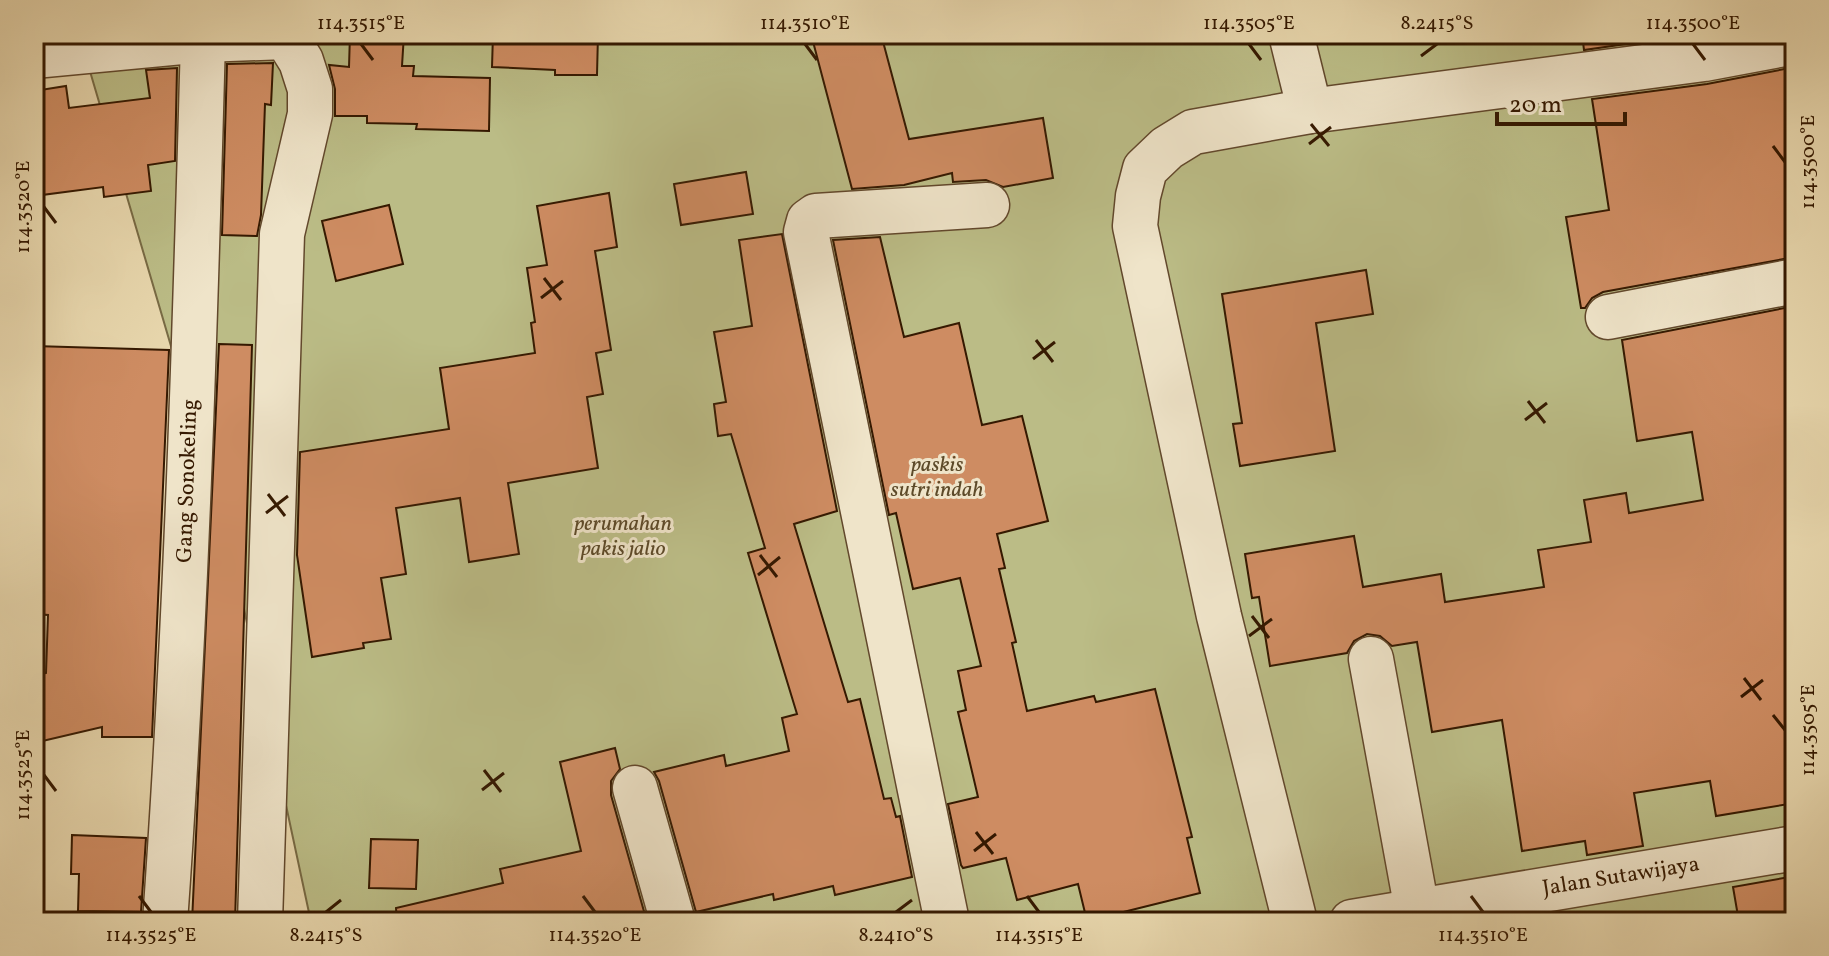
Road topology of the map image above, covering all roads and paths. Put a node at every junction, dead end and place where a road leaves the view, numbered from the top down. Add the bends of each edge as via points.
1 (1291, 34) edge
2 (286, 36) edge
3 (203, 40) junction
4 (1795, 42) edge
5 (34, 56) edge
6 (1310, 111) junction
7 (987, 205) dead end
8 (1795, 281) edge
9 (1608, 317) dead end
10 (1371, 659) dead end
11 (635, 788) dead end
12 (1795, 848) edge
13 (1417, 910) junction
14 (165, 922) edge
15 (260, 922) edge
16 (673, 922) edge
17 (947, 922) edge
18 (1295, 922) edge
19 (1352, 922) edge

1 - 6 street
2 - 3 street
2 - 15 street via 310,89 310,114 282,234
3 - 5 street
3 - 14 street, Gang Sonokeling via 179,708
4 - 6 street via 1704,59
6 - 18 street via 1193,132 1167,148 1145,169 1135,226 1219,616
7 - 17 street via 816,216 806,232
8 - 9 street
10 - 13 street
11 - 16 street
12 - 13 street, Jalan Sutawijaya
13 - 19 street, Jalan Sutawijaya

